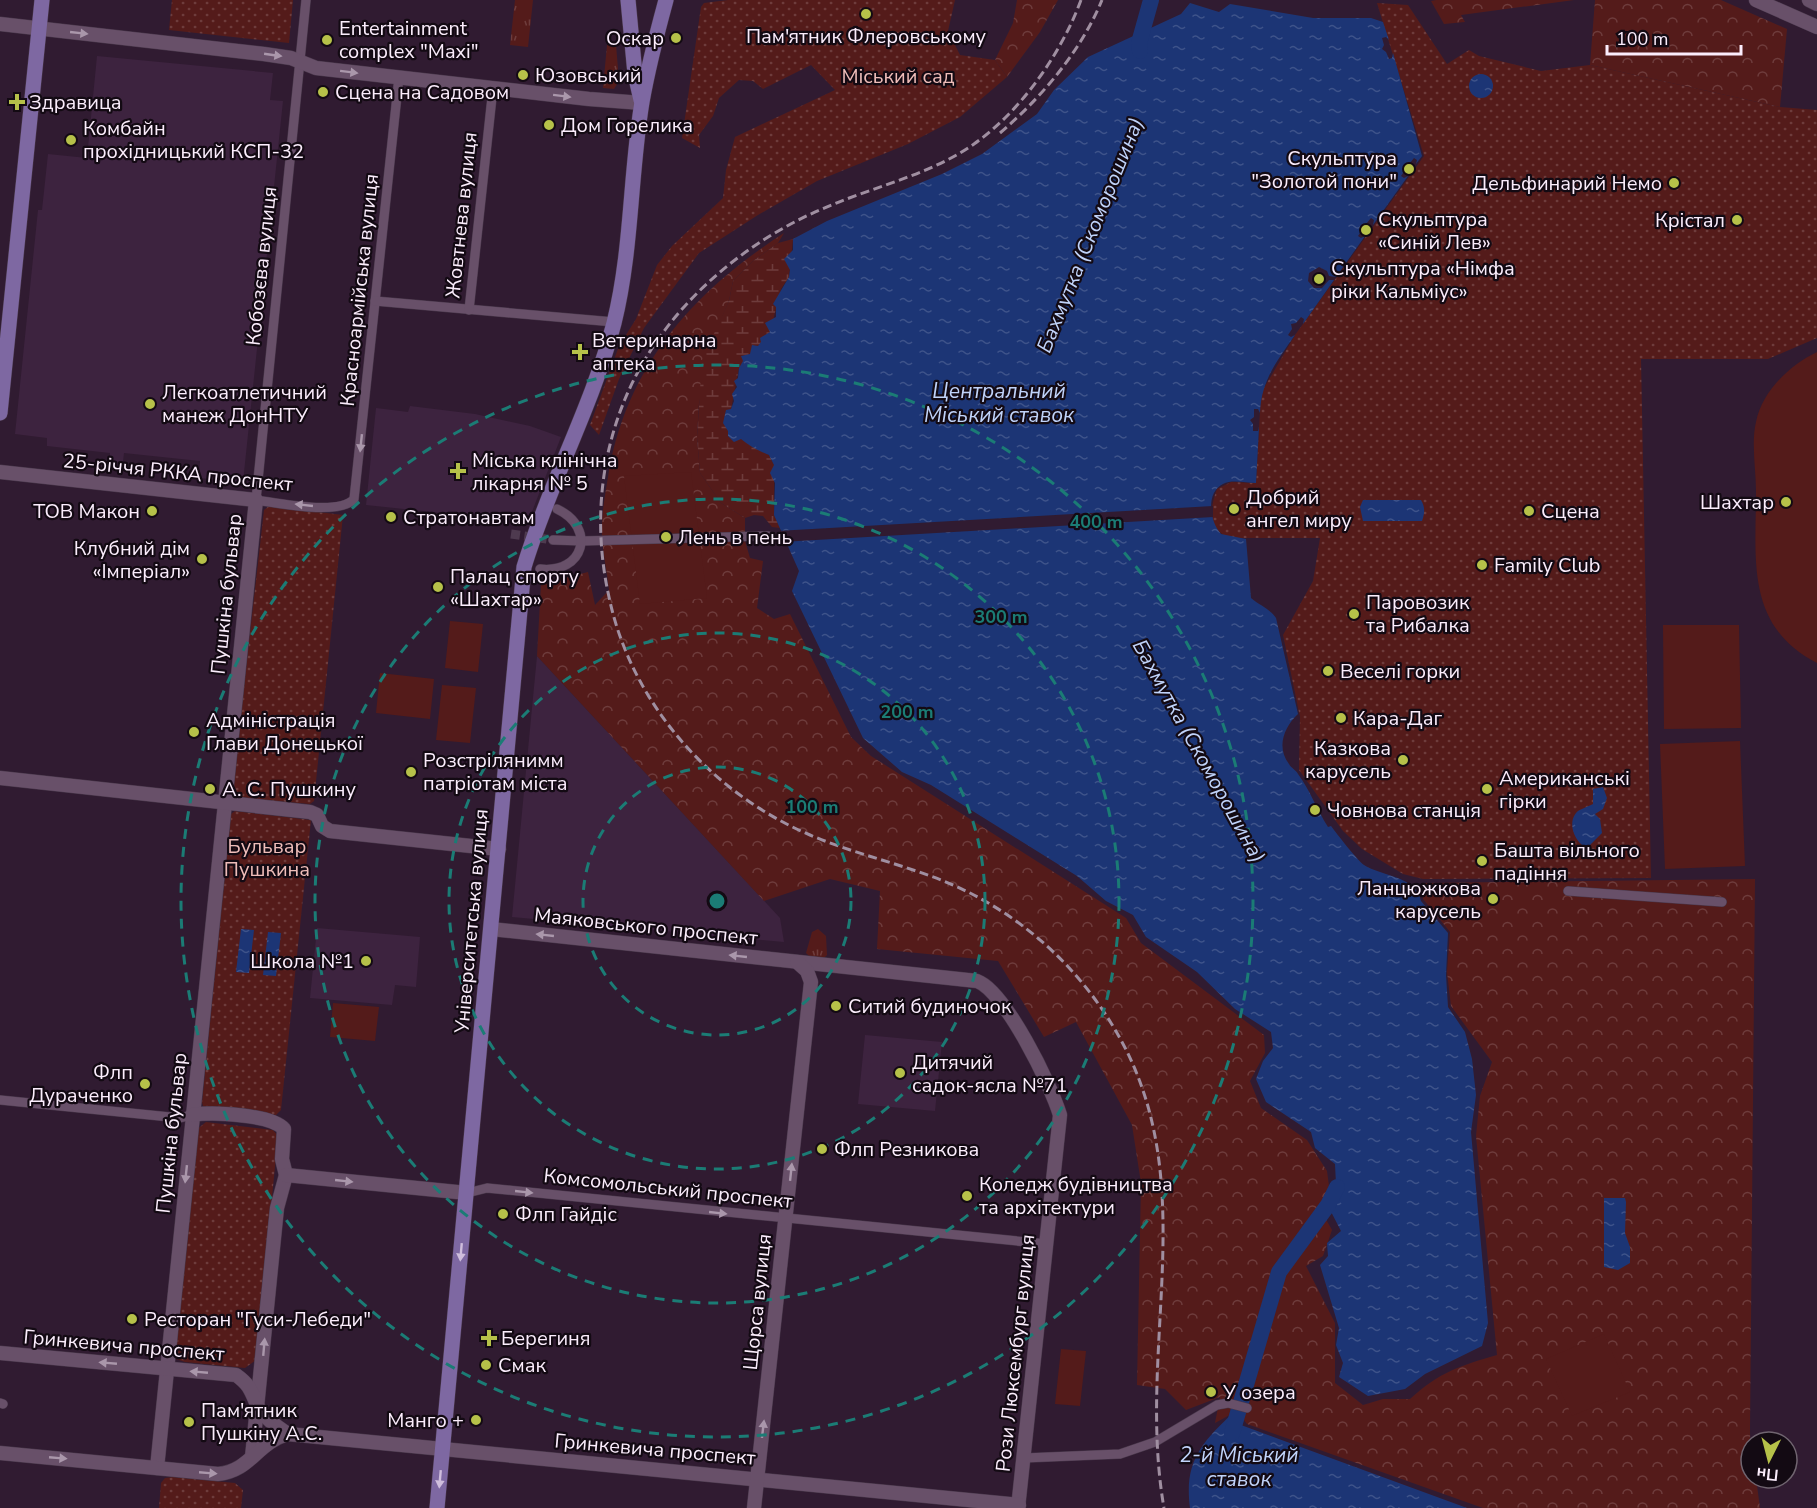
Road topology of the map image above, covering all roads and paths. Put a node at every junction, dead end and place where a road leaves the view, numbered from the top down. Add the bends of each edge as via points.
1 (42, 0) edge
2 (306, 0) edge
3 (628, 0) edge
4 (666, 0) edge
5 (1756, 0) edge
6 (1809, 0) edge
7 (1817, 4) edge
8 (0, 24) edge
9 (1817, 27) edge
10 (39, 28) junction
11 (300, 62) junction
12 (399, 77) junction
13 (494, 88) junction
14 (642, 103) junction
15 (375, 301) junction
16 (469, 310) junction
17 (614, 322) junction
18 (0, 413) edge
19 (0, 472) edge
20 (256, 500) junction
21 (351, 504) joint
22 (557, 508) dead end
23 (768, 536) dead end
24 (553, 540) tunnel mouth
25 (582, 542) junction
26 (540, 570) dead end
27 (0, 778) edge
28 (224, 803) junction
29 (499, 849) junction
30 (1568, 891) dead end
31 (1722, 902) dead end
32 (491, 929) junction
33 (797, 962) junction
34 (826, 965) junction
35 (811, 982) junction
36 (0, 1100) edge
37 (192, 1115) junction
38 (286, 1175) junction
39 (467, 1193) junction
40 (786, 1220) junction
41 (1047, 1244) junction
42 (0, 1353) edge
43 (166, 1369) junction
44 (257, 1405) junction
45 (1247, 1408) dead end
46 (288, 1434) junction
47 (443, 1449) junction
48 (0, 1453) edge
49 (252, 1457) junction
50 (1024, 1458) junction
51 (157, 1468) junction
52 (757, 1478) junction
53 (1019, 1506) edge
54 (437, 1508) edge
55 (754, 1508) edge

1 - 10 main road
2 - 11 street, Кобозєва вулиця
3 - 14 main road, Університетська вулиця via 635,74
4 - 14 main road, Університетська вулиця
5 - 9 street
6 - 7 street
8 - 10 street
10 -> 11 street via 264,54
10 - 18 main road
11 -> 12 street via 316,68
11 - 20 street, Кобозєва вулиця
12 - 13 street
12 - 15 street, Красноармійська вулиця
13 -> 14 street
13 - 16 street, Жовтнева вулиця
14 - 17 main road, Університетська вулиця
15 - 16 street
15 -> 21 street, Красноармійська вулиця via 357,490
16 - 17 street
17 - 29 main road, Університетська вулиця via 524,567
19 - 20 street, 25-річчя РККА проспект
21 -> 20 street, 25-річчя РККА проспект via 326,508
20 - 28 street, Пушкіна бульвар
22 - 25 street via 578,524
23 - 25 street
24 - 25 street
25 - 26 street via 579,553 565,567
27 - 28 street
28 - 29 street via 310,812 330,831
28 - 37 street, Пушкіна бульвар
29 - 32 main road, Університетська вулиця
30 - 31 street
33 -> 32 street, Маяковського проспект
32 - 39 main road, Університетська вулиця
33 - 34 street, Рози Люксембург вулиця
33 - 35 street via 807,971
34 - 35 street via 815,972
34 - 41 street, Рози Люксембург вулиця via 977,981 990,988 1029,1048 1060,1115
40 -> 35 street, Щорса вулиця
36 - 37 street via 180,1118
37 - 38 street via 271,1120 284,1129 282,1159
37 -> 43 street, Пушкіна бульвар
38 -> 39 street, Комсомольський проспект
44 -> 38 street via 277,1208
39 -> 40 street, Комсомольський проспект via 487,1188
39 -> 47 main road, Університетська вулиця
40 - 41 street, Комсомольський проспект
52 -> 40 street, Щорса вулиця
41 - 50 street, Рози Люксембург вулиця
43 -> 42 street, Гринкевича проспект
44 -> 43 street, Гринкевича проспект via 252,1388 236,1376
43 - 51 street, Пушкіна бульвар
44 - 46 street, Гринкевича проспект via 267,1419
44 - 49 street
45 - 50 street via 1217,1405 1135,1451
46 - 47 street, Гринкевича проспект
46 - 49 street via 273,1440
47 - 52 street, Гринкевича проспект
47 -> 54 main road, Університетська вулиця
48 -> 51 street
51 -> 49 street via 231,1473
50 - 53 street, Рози Люксембург вулиця
52 - 53 street, Гринкевича проспект
52 - 55 street, Щорса вулиця

